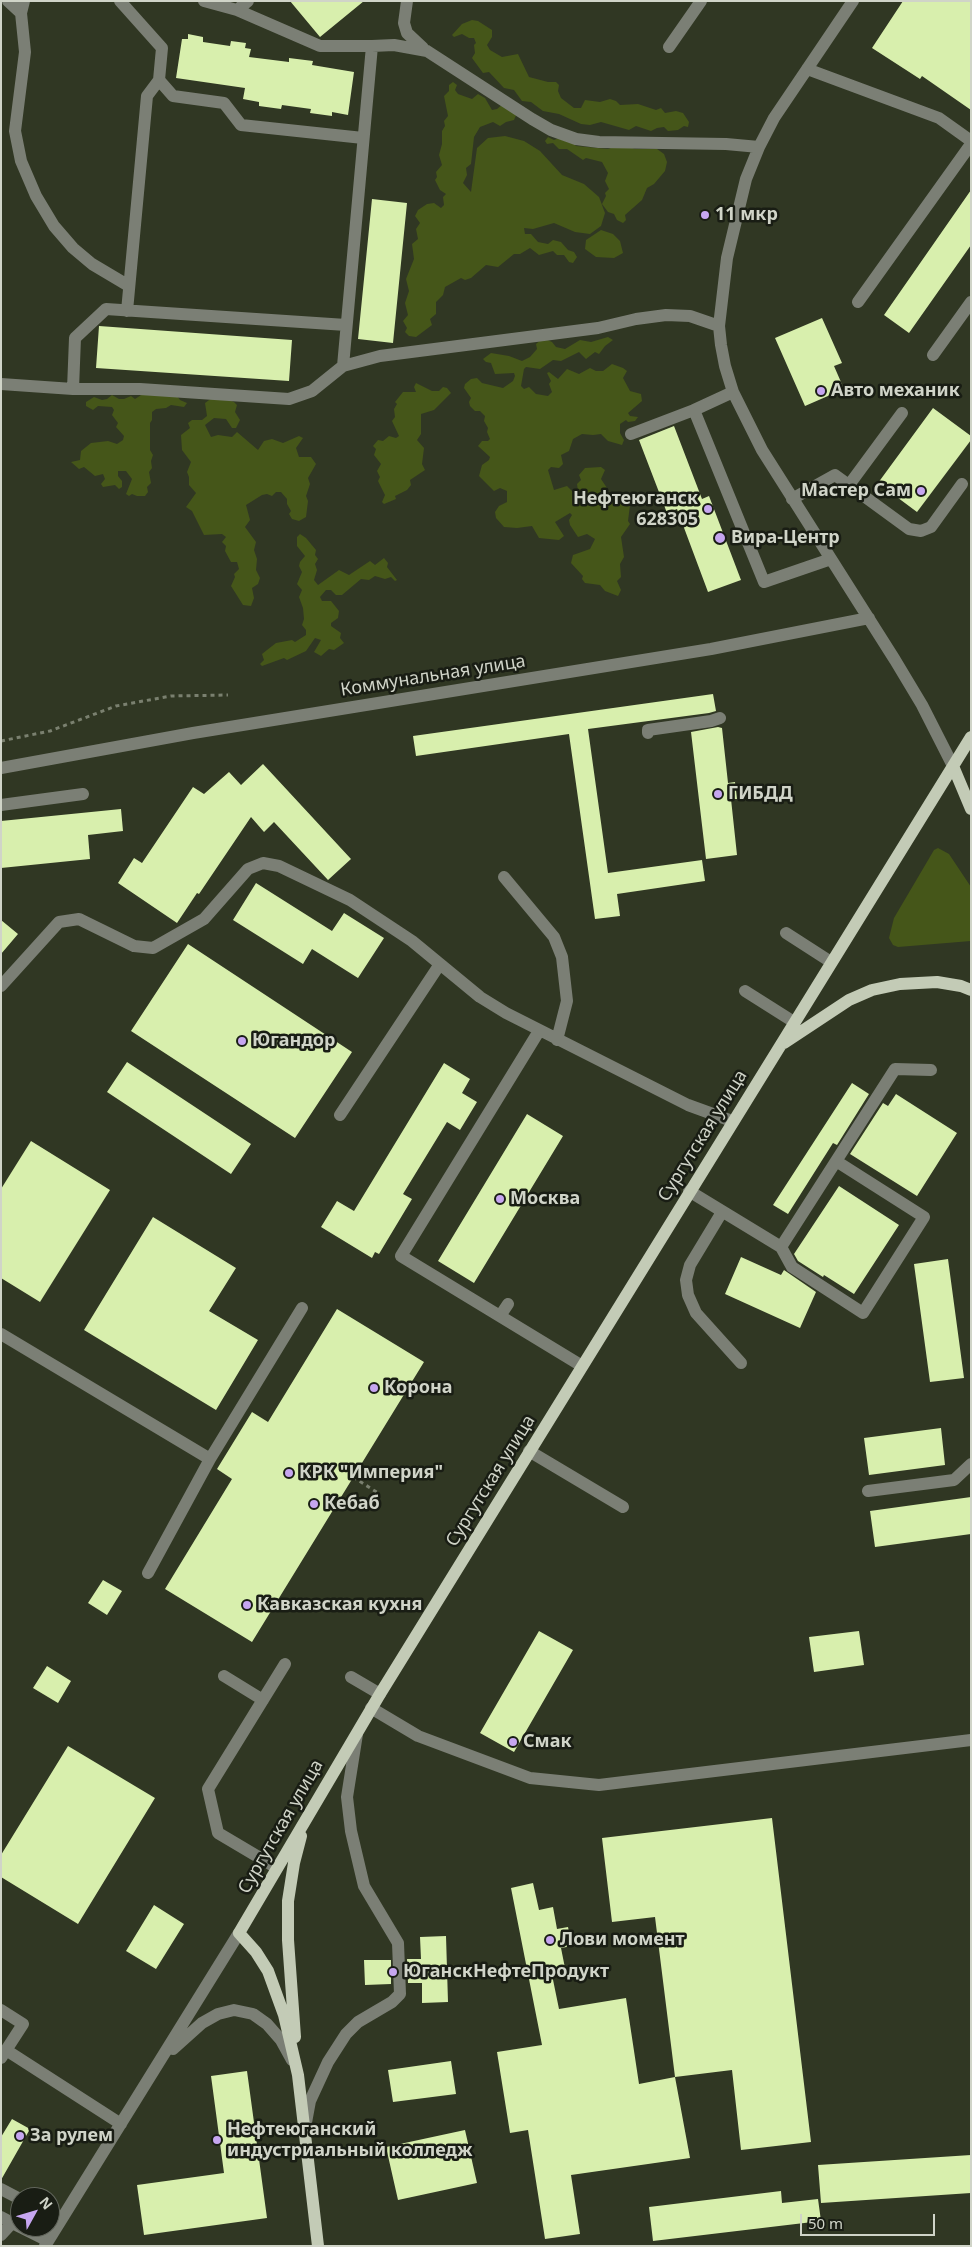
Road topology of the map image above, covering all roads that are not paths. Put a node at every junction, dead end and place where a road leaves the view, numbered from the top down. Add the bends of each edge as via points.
1 (8, 1) edge
2 (120, 1) edge
3 (204, 1) edge
4 (248, 1) edge
5 (407, 1) edge
6 (701, 1) edge
7 (853, 1) edge
8 (22, 7) edge
9 (237, 10) junction
10 (372, 46) junction
11 (669, 47) dead end
12 (427, 51) junction
13 (806, 69) junction
14 (159, 80) junction
15 (363, 138) junction
16 (971, 142) edge
17 (759, 147) junction
18 (130, 286) junction
19 (858, 302) dead end
20 (971, 302) edge
21 (127, 311) junction
22 (346, 326) junction
23 (719, 326) junction
24 (933, 355) dead end
25 (343, 366) junction
26 (1, 384) edge
27 (73, 389) junction
28 (733, 392) junction
29 (694, 410) junction
30 (902, 413) dead end
31 (631, 434) dead end
32 (962, 484) dead end
33 (849, 485) junction
34 (792, 499) junction
35 (831, 558) junction
36 (869, 618) junction
37 (720, 718) dead end
38 (648, 733) dead end
39 (971, 737) edge
40 (953, 766) junction
41 (1, 768) edge
42 (83, 794) dead end
43 (1, 806) edge
44 (971, 809) edge
45 (504, 877) dead end
46 (786, 933) dead end
47 (831, 962) junction
48 (440, 964) junction
49 (1, 986) edge
50 (971, 990) edge
51 (745, 991) dead end
52 (794, 1022) junction
53 (539, 1031) junction
54 (557, 1040) junction
55 (778, 1047) junction
56 (931, 1070) dead end
57 (340, 1115) dead end
58 (732, 1121) junction
59 (836, 1161) junction
60 (689, 1191) junction
61 (722, 1212) junction
62 (781, 1247) junction
63 (508, 1304) dead end
64 (302, 1308) dead end
65 (500, 1316) junction
66 (1, 1334) edge
67 (741, 1363) dead end
68 (582, 1366) junction
69 (529, 1451) junction
70 (210, 1459) junction
71 (971, 1464) edge
72 (868, 1491) dead end
73 (623, 1507) dead end
74 (148, 1573) dead end
75 (285, 1664) dead end
76 (224, 1676) dead end
77 (351, 1677) dead end
78 (380, 1694) junction
79 (263, 1700) junction
80 (372, 1708) junction
81 (358, 1730) junction
82 (971, 1740) edge
83 (305, 1820) junction
84 (277, 1868) junction
85 (239, 1933) junction
86 (1, 2010) edge
87 (4, 2054) edge
88 (162, 2059) junction
89 (298, 2075) junction
90 (121, 2124) junction
91 (305, 2130) junction
92 (60, 2212) edge
93 (10, 2226) edge
94 (1, 2235) edge
95 (318, 2246) edge

1 - 8 street
2 - 14 street via 162,48
3 - 9 street
4 - 9 street
5 - 12 street via 404,23 407,33
6 - 11 street
7 - 13 street
8 - 18 street via 25,52 15,131 21,161 36,196 54,226 73,248 92,264
9 - 10 street via 320,46
10 - 12 street via 394,45
10 - 15 street
12 - 17 street via 532,119 576,139
13 - 16 street via 939,118
13 - 17 street
14 - 15 street via 173,96 224,103 241,125
14 - 18 street via 147,96
15 - 22 street
16 - 19 street
17 - 23 street via 746,179 728,251
18 - 21 street
20 - 24 street
21 - 22 street
21 - 27 street via 106,309 75,338
22 - 25 street
23 - 25 street via 690,316 666,315 598,328 380,356
23 - 28 street
25 - 27 street via 312,391 289,399
26 - 27 street
28 - 29 street
28 - 34 street via 762,450
29 - 31 street
29 - 35 street via 764,582
30 - 33 street
32 - 33 street via 931,527 921,531 909,529
33 - 34 street via 835,475
34 - 35 street
35 - 36 street
36 - 40 street via 922,705
36 - 41 street, Коммунальная улица via 780,641 691,652 193,733
37 - 38 street via 648,730
39 - 40 main road, Сургутская улица
40 - 44 main road
40 - 47 main road, Сургутская улица
42 - 43 street
45 - 54 street via 554,937 562,956 567,1001
46 - 47 street
47 - 52 main road, Сургутская улица
48 - 49 street via 412,941 350,900 279,866 262,863 248,869 204,919 153,948 134,946 79,919 59,922
48 - 53 street via 480,997
48 - 57 street
50 - 55 main road via 937,982 900,984 872,990 843,1004
51 - 52 street
52 - 55 main road, Сургутская улица
53 - 54 street
53 - 65 street via 402,1256
54 - 58 street via 688,1105
55 - 58 main road, Сургутская улица
56 - 59 street via 895,1069
58 - 60 main road, Сургутская улица
59 - 62 street
59 - 62 street via 924,1217 863,1312 792,1267
60 - 61 street
60 - 68 main road, Сургутская улица
61 - 62 street
61 - 67 street via 690,1265 686,1280 696,1313
63 - 65 street
64 - 70 street
65 - 68 street
66 - 70 street
68 - 69 main road, Сургутская улица
69 - 73 street
69 - 78 main road, Сургутская улица
70 - 74 street
71 - 72 street via 954,1480
75 - 79 street
76 - 79 street
77 - 78 street
78 - 80 main road, Сургутская улица
79 - 84 street via 208,1789 218,1833
80 - 81 main road, Сургутская улица
80 - 82 street via 418,1736 530,1778 599,1785
81 - 83 main road, Сургутская улица
81 - 91 street via 347,1797 351,1831 364,1886 398,1943 400,1994 346,2034 328,2062 310,2101
83 - 84 main road, Сургутская улица
83 - 89 main road via 288,1901
84 - 85 main road, Сургутская улица
85 - 88 street, Сургутская улица
85 - 89 main road via 268,1971 277,1993
86 - 87 street via 23,2024
87 - 90 street
88 - 89 street via 202,2023 234,2010 252,2014 267,2024 281,2040
88 - 90 street, Сургутская улица
89 - 91 main road
90 - 92 street, Сургутская улица
91 - 95 main road
93 - 94 street

